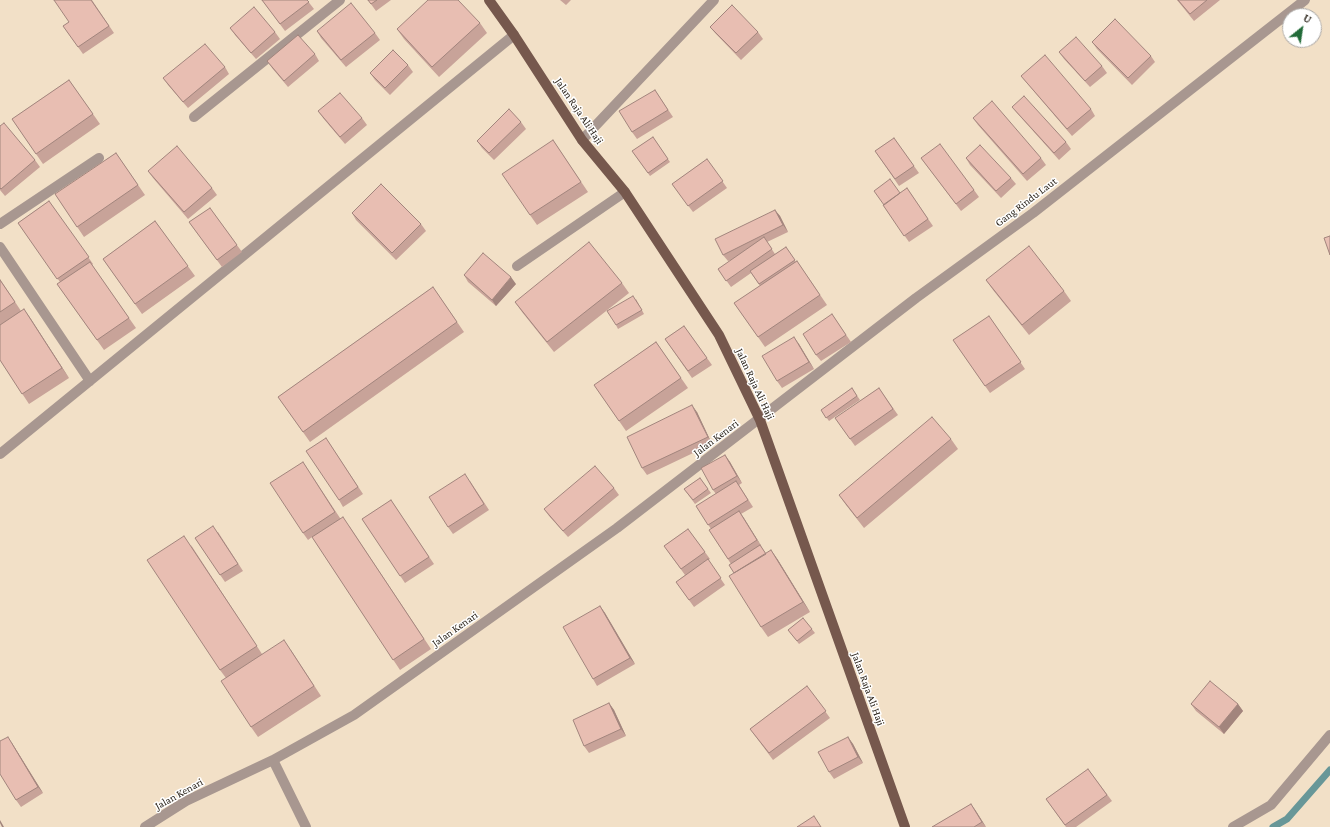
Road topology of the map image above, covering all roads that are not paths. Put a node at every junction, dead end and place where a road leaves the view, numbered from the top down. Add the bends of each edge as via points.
1 (340, 0) edge
2 (489, 0) edge
3 (714, 0) edge
4 (1305, 0) edge
5 (514, 35) junction
6 (194, 117) dead end
7 (582, 140) junction
8 (99, 158) dead end
9 (625, 192) junction
10 (0, 224) edge
11 (0, 247) edge
12 (517, 266) dead end
13 (90, 381) junction
14 (760, 420) junction
15 (0, 454) edge
16 (1330, 735) edge
17 (273, 760) junction
18 (145, 827) edge
19 (306, 827) edge
20 (905, 827) edge
21 (1233, 827) edge

1 - 6 street
2 - 5 main road, Jalan Raja Ali Haji
3 - 7 street
4 - 14 street, Gang Rindu Laut via 1033,213 916,298
5 - 7 main road, Jalan Raja Ali Haji
5 - 13 street
7 - 9 main road, Jalan Raja Ali Haji
8 - 10 street
9 - 12 street
9 - 14 main road, Jalan Raja Ali Haji via 719,335
11 - 13 street
13 - 15 street
14 - 17 street, Jalan Kenari via 617,528 354,715
14 - 20 main road, Jalan Raja Ali Haji
16 - 21 street via 1271,805
17 - 18 street, Jalan Kenari via 186,801
17 - 19 street

